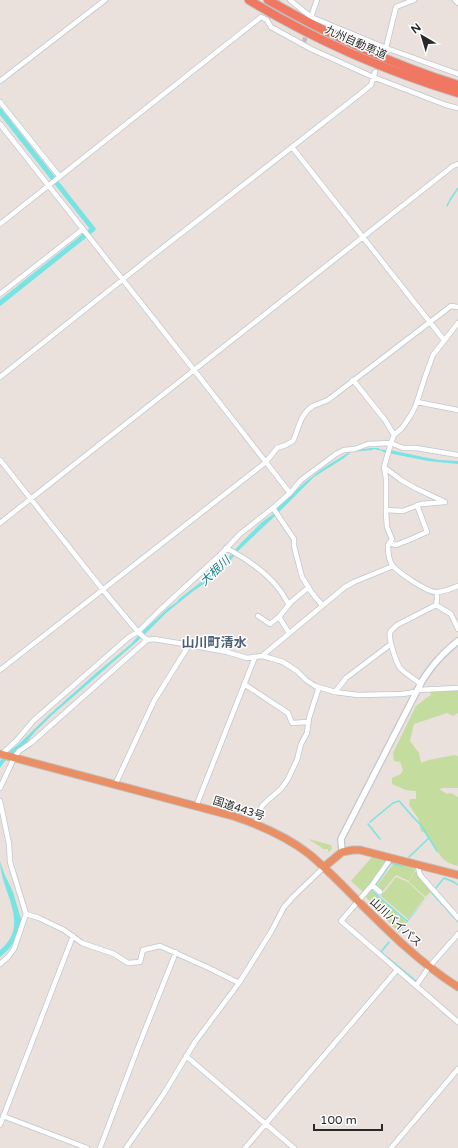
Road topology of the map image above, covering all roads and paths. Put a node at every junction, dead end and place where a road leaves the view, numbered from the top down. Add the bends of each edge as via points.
1 (105, 0) edge
2 (244, 0) edge
3 (249, 0) edge
4 (268, 0) edge
5 (290, 0) edge
6 (317, 0) edge
7 (414, 0) edge
8 (456, 0) edge
9 (458, 2) edge
10 (311, 17) junction
11 (291, 24) junction
12 (384, 50) junction
13 (458, 74) edge
14 (374, 75) junction
15 (0, 82) edge
16 (458, 85) edge
17 (458, 93) edge
18 (0, 102) edge
19 (458, 108) edge
20 (0, 124) edge
21 (292, 147) junction
22 (458, 164) edge
23 (60, 178) junction
24 (49, 186) junction
25 (0, 224) edge
26 (83, 229) junction
27 (362, 237) junction
28 (123, 280) junction
29 (0, 294) edge
30 (458, 307) edge
31 (430, 323) junction
32 (458, 323) edge
33 (444, 340) junction
34 (194, 370) junction
35 (0, 378) edge
36 (353, 380) junction
37 (417, 402) junction
38 (458, 410) edge
39 (394, 435) junction
40 (391, 443) junction
41 (458, 455) edge
42 (0, 460) edge
43 (266, 462) junction
44 (384, 467) junction
45 (290, 493) junction
46 (31, 499) junction
47 (417, 505) junction
48 (273, 509) junction
49 (386, 510) junction
50 (0, 523) edge
51 (389, 543) junction
52 (226, 548) junction
53 (393, 566) junction
54 (458, 586) edge
55 (309, 587) junction
56 (102, 590) junction
57 (437, 593) junction
58 (289, 605) junction
59 (322, 605) junction
60 (436, 605) junction
61 (258, 616) dead end
62 (279, 617) junction
63 (458, 629) edge
64 (138, 633) junction
65 (289, 633) junction
66 (147, 640) junction
67 (458, 641) edge
68 (391, 644) junction
69 (188, 645) junction
70 (262, 656) junction
71 (255, 657) junction
72 (0, 670) edge
73 (244, 684) junction
74 (420, 684) junction
75 (319, 687) junction
76 (458, 688) edge
77 (416, 691) junction
78 (335, 692) junction
79 (308, 722) junction
80 (1, 755) edge
81 (14, 758) junction
82 (115, 785) junction
83 (0, 788) edge
84 (0, 801) edge
85 (198, 804) dead end
86 (255, 824) junction
87 (342, 852) junction
88 (391, 858) junction
89 (417, 864) junction
90 (324, 867) junction
91 (458, 875) edge
92 (372, 885) junction
93 (380, 892) dead end
94 (358, 901) junction
95 (26, 914) junction
96 (458, 918) edge
97 (458, 934) edge
98 (74, 936) junction
99 (176, 952) junction
100 (0, 964) edge
101 (430, 968) junction
102 (397, 970) junction
103 (238, 983) junction
104 (416, 986) junction
105 (458, 988) edge
106 (458, 1022) edge
107 (186, 1056) junction
108 (458, 1069) edge
109 (3, 1116) junction
110 (266, 1124) junction
111 (0, 1125) edge
112 (87, 1148) edge
113 (100, 1148) edge
114 (126, 1148) edge
115 (245, 1148) edge
116 (294, 1148) edge
117 (391, 1148) edge

1 - 15 street
2 - 11 highway
3 - 11 highway, 九州自動車道
4 - 16 highway, 九州自動車道 via 353,44
5 - 10 street
6 - 10 street
7 - 12 street via 396,7
8 - 9 main road
10 - 12 street
11 - 17 highway, 九州自動車道 via 350,53
12 - 13 street
14 - 19 street
14 - 21 street via 371,85
14 - 23 street via 303,44 271,27 267,20 261,17
18 - 23 street
20 - 24 street
21 - 27 street
21 - 28 street
22 - 27 street
23 - 24 street
24 - 25 street
24 - 26 street
26 - 28 street
26 - 29 street
27 - 31 street
27 - 34 street
28 - 34 street
28 - 35 street
30 - 31 street via 451,306
31 - 33 street
31 - 36 street
32 - 33 street
33 - 37 street via 433,355
34 - 43 street
34 - 46 street
36 - 39 street
36 - 43 street via 328,400 305,412 293,441 277,448
37 - 38 street
37 - 39 street via 402,428
39 - 40 street
40 - 41 street via 403,448
40 - 44 street
40 - 45 street via 368,444 336,454 300,480
42 - 46 street
43 - 45 street
43 - 56 street
44 - 47 street via 414,488 445,502
44 - 49 street
45 - 48 street
46 - 50 street
46 - 56 street
47 - 49 street via 403,511
47 - 51 street via 427,532 396,545
48 - 52 street
48 - 55 street via 294,538 302,577
49 - 51 street via 387,527 392,539
51 - 53 street via 388,556
52 - 58 street via 264,573
52 - 64 street
53 - 57 street via 415,583
53 - 59 street via 346,586
54 - 57 street
55 - 58 street
55 - 59 street
56 - 64 street
56 - 72 street
57 - 60 street
58 - 62 street
59 - 65 street
60 - 63 street via 451,614
60 - 68 street via 392,630
61 - 62 street via 270,624
62 - 65 street
64 - 66 street
64 - 80 street via 129,637 33,721 18,740
65 - 70 street
66 - 69 street
66 - 81 street
67 - 74 street via 441,655
68 - 74 street via 400,668
68 - 78 street via 346,678
69 - 71 street via 247,658
69 - 82 street via 154,701
70 - 71 street
70 - 75 street via 283,662
71 - 73 street
73 - 79 street via 288,713 292,722
73 - 85 street
74 - 77 street
75 - 78 street
75 - 79 street
76 - 77 street
77 - 78 street via 402,694 358,695
77 - 87 street via 341,839
79 - 86 street via 297,760 288,779 262,806
80 - 81 highway, 国道443号
81 - 82 highway, 国道443号
81 - 83 street
82 - 86 highway, 国道443号
84 - 95 street via 10,862
86 - 90 highway, 国道443号 via 295,844
87 - 88 highway via 360,850
87 - 90 highway
88 - 89 highway
88 - 92 street
89 - 91 highway
89 - 96 street via 420,875
90 - 94 highway, 山川バイパス
90 - 103 street via 284,907
92 - 93 street
92 - 94 street
94 - 101 highway, 山川バイパス
94 - 102 street via 341,921
95 - 98 street
95 - 100 street via 14,948
97 - 101 street
98 - 99 street via 128,963 140,962 143,950 156,946
98 - 109 street
99 - 103 street
99 - 113 street
101 - 104 street
101 - 105 highway, 山川バイパス
102 - 104 street
102 - 110 street
103 - 107 street
104 - 106 street
107 - 110 street
107 - 114 street
108 - 117 street
109 - 111 street
109 - 112 street
110 - 115 street
110 - 116 street

